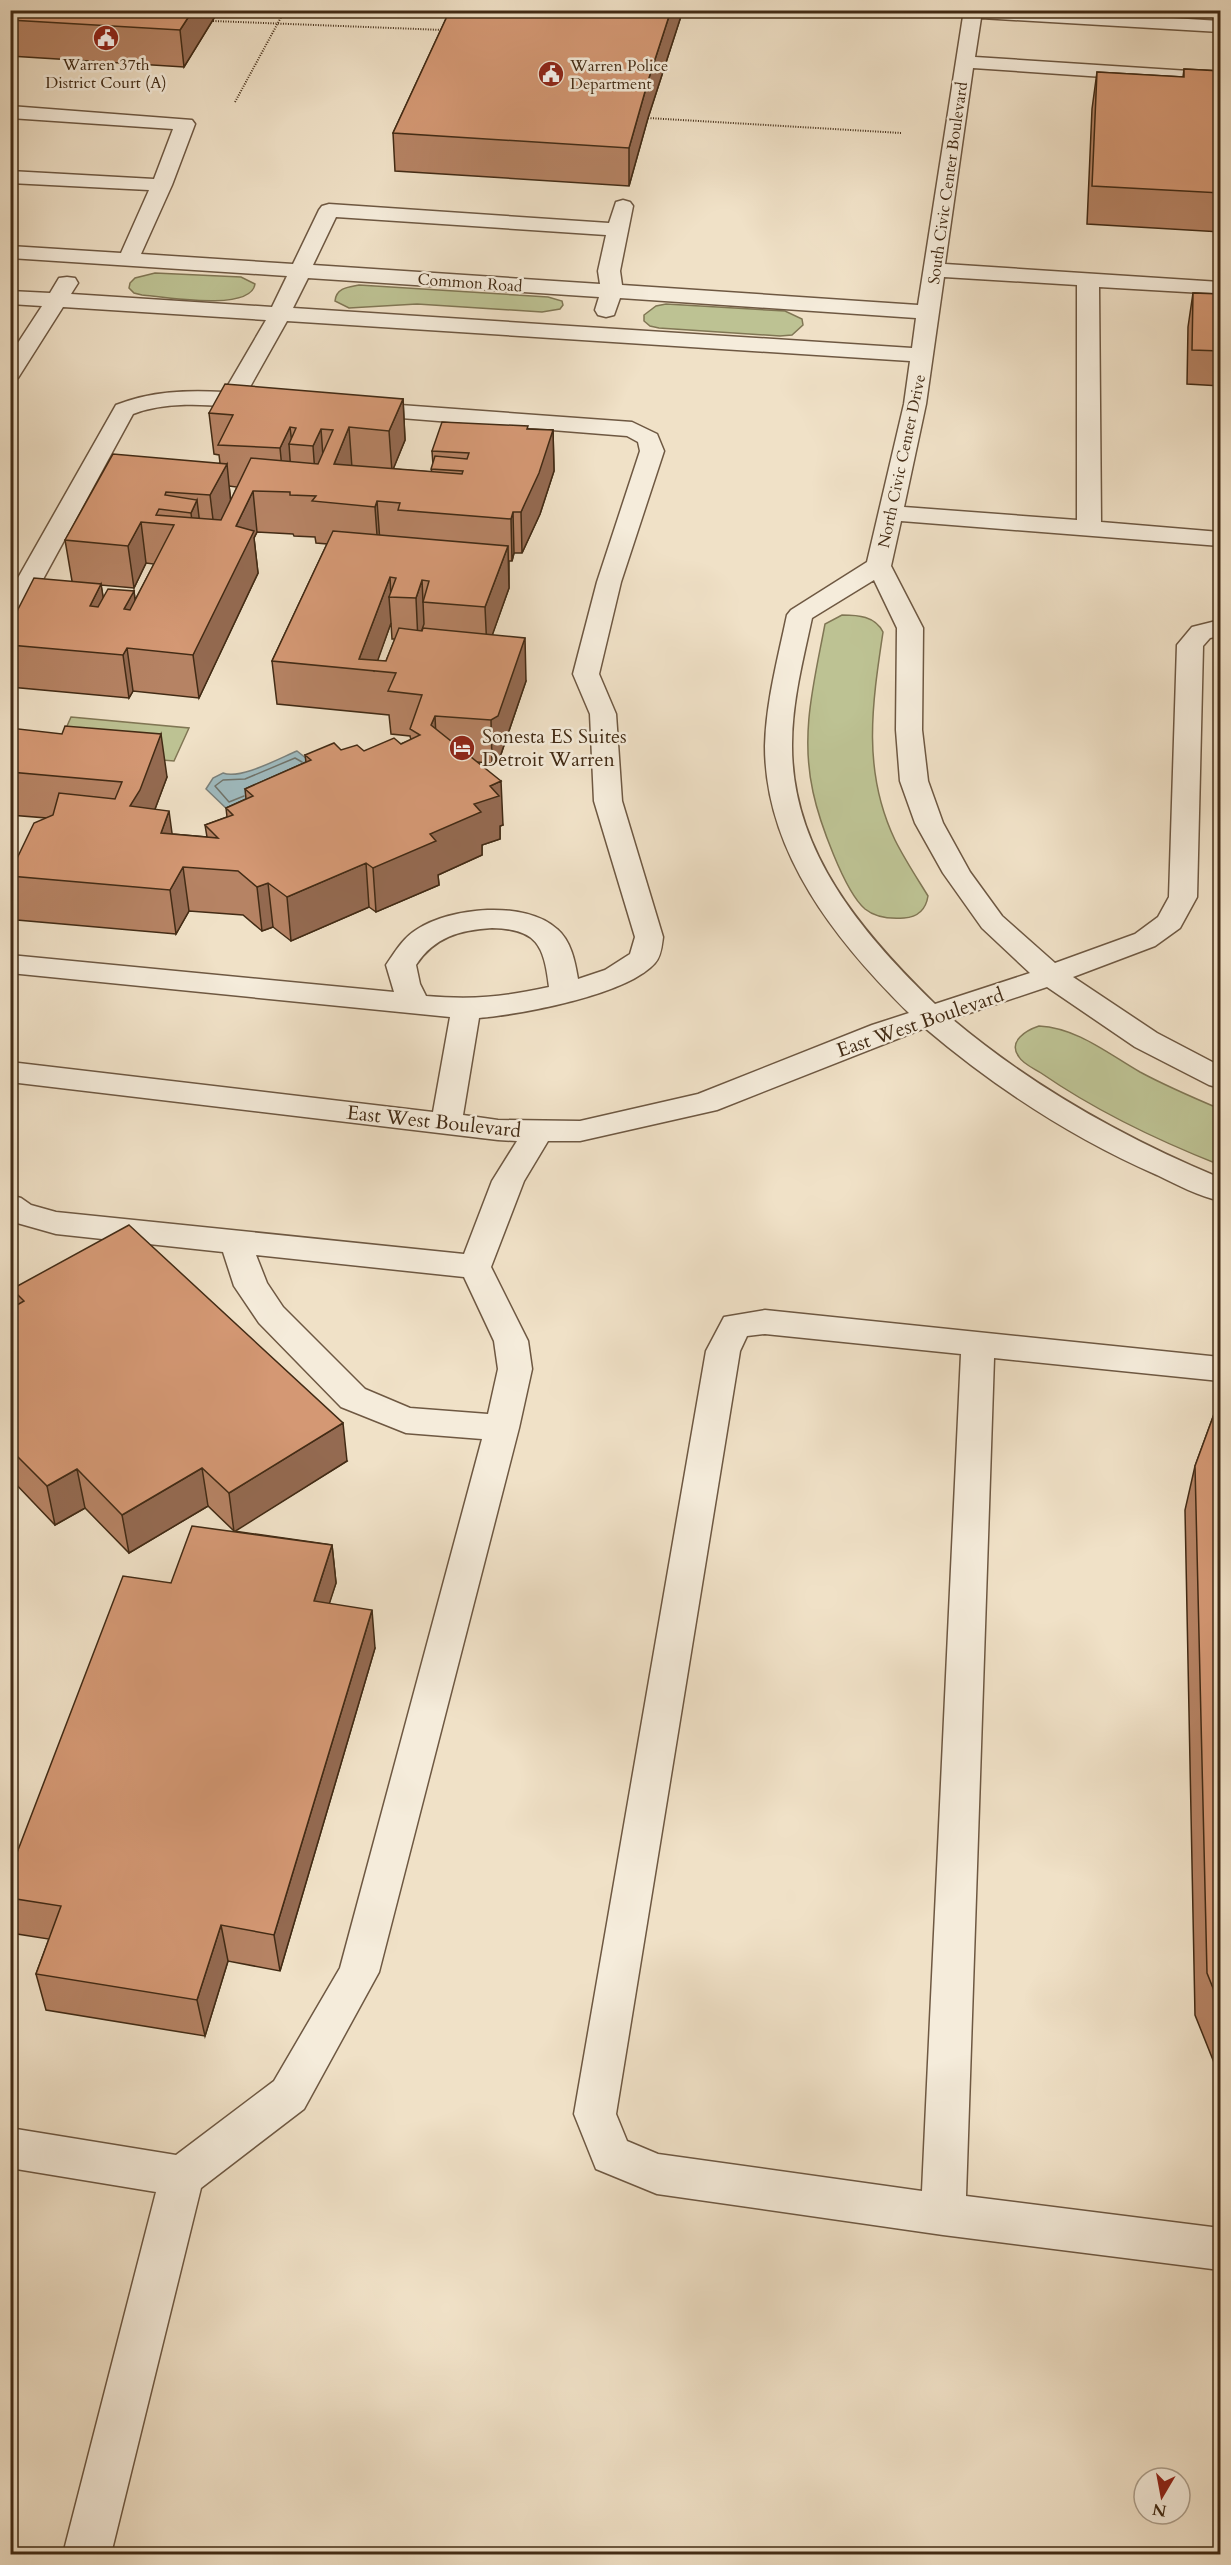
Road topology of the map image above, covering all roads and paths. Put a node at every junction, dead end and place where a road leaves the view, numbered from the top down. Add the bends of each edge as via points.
1 (285, 10) edge
2 (973, 11) edge
3 (213, 21) dead end
4 (279, 22) junction
5 (1221, 26) edge
6 (448, 31) edge
7 (964, 62) junction
8 (1221, 79) edge
9 (235, 102) dead end
10 (10, 112) edge
11 (648, 118) edge
12 (908, 134) dead end
13 (10, 177) edge
14 (162, 185) junction
15 (623, 206) dead end
16 (618, 230) junction
17 (10, 252) edge
18 (84, 257) junction
19 (128, 260) junction
20 (936, 270) junction
21 (301, 271) junction
22 (1088, 280) junction
23 (1221, 288) edge
24 (612, 291) junction
25 (10, 297) edge
26 (57, 300) junction
27 (929, 312) junction
28 (280, 314) junction
29 (598, 334) junction
30 (923, 355) junction
31 (10, 373) edge
32 (231, 400) junction
33 (279, 403) edge
34 (338, 408) edge
35 (891, 513) junction
36 (1089, 530) junction
37 (1221, 539) edge
38 (879, 566) junction
39 (10, 616) edge
40 (1221, 628) edge
41 (10, 964) edge
42 (1051, 976) junction
43 (565, 993) junction
44 (415, 1004) junction
45 (466, 1009) junction
46 (931, 1017) junction
47 (10, 1072) edge
48 (1221, 1078) edge
49 (446, 1124) junction
50 (539, 1130) junction
51 (1221, 1190) edge
52 (10, 1206) edge
53 (235, 1241) junction
54 (475, 1267) junction
55 (978, 1344) junction
56 (1221, 1369) edge
57 (502, 1428) junction
58 (10, 2148) edge
59 (182, 2176) junction
60 (943, 2214) junction
61 (1221, 2249) edge
62 (87, 2554) edge

1 - 4 path
2 - 5 street
2 - 7 street, South Civic Center Boulevard
3 - 4 path
4 - 6 path
4 - 9 path
7 - 8 street
7 - 20 street, South Civic Center Boulevard
10 - 14 street via 185,124
11 - 12 path
13 - 14 street
14 - 19 street
15 - 16 street
16 - 21 street via 329,210
16 - 24 street via 609,271
17 - 18 street, Common Road
18 - 19 street, Common Road
18 - 26 street
19 - 21 street, Common Road
20 - 22 street
20 - 27 street, South Civic Center Boulevard
21 - 24 street, Common Road
21 - 28 street
22 - 23 street
22 - 36 street
24 - 27 street, Common Road
24 - 29 street
25 - 26 street
26 - 28 street
26 - 31 street
27 - 30 street, South Civic Center Boulevard
28 - 29 street
28 - 32 street
29 - 30 street
30 - 35 street, North Civic Center Drive
32 - 33 street
32 - 39 street via 139,402 124,410
34 - 43 street via 632,429 648,439 652,451 609,582 586,674 603,714 608,801 649,937 644,958 615,977
35 - 36 street
35 - 38 street, North Civic Center Drive
36 - 37 street
38 - 42 street, North Civic Center Drive via 910,628 909,730 914,781 929,823 957,873 992,922
38 - 46 street, North Civic Center Drive via 800,615 778,718 779,765 788,814 807,866 839,916 880,967
40 - 42 street, East West Boulevard via 1201,632 1190,645 1183,897 1170,922 1145,940
41 - 44 street
42 - 46 street, East West Boulevard
42 - 48 street, North Civic Center Drive via 1146,1040
43 - 44 street via 559,955 548,936 526,924 497,918 465,921 432,933 413,946 401,965
43 - 45 street via 506,1006
44 - 45 street
45 - 49 street
46 - 50 street, East West Boulevard via 883,1032 706,1103 580,1131
46 - 51 street, North Civic Center Drive via 987,1065 1069,1118 1154,1162
47 - 49 street, East West Boulevard
49 - 50 street, East West Boulevard
50 - 54 street via 508,1182
52 - 53 street via 20,1213 56,1222
53 - 54 street
53 - 57 street via 251,1286 271,1315 353,1398 406,1420
54 - 57 street via 511,1341 515,1369
55 - 56 street
55 - 60 street
55 - 60 street via 765,1322 736,1326 723,1351 595,2114 611,2155 657,2174
57 - 59 street via 359,1972 289,2095
58 - 59 street
59 - 62 street
60 - 61 street

